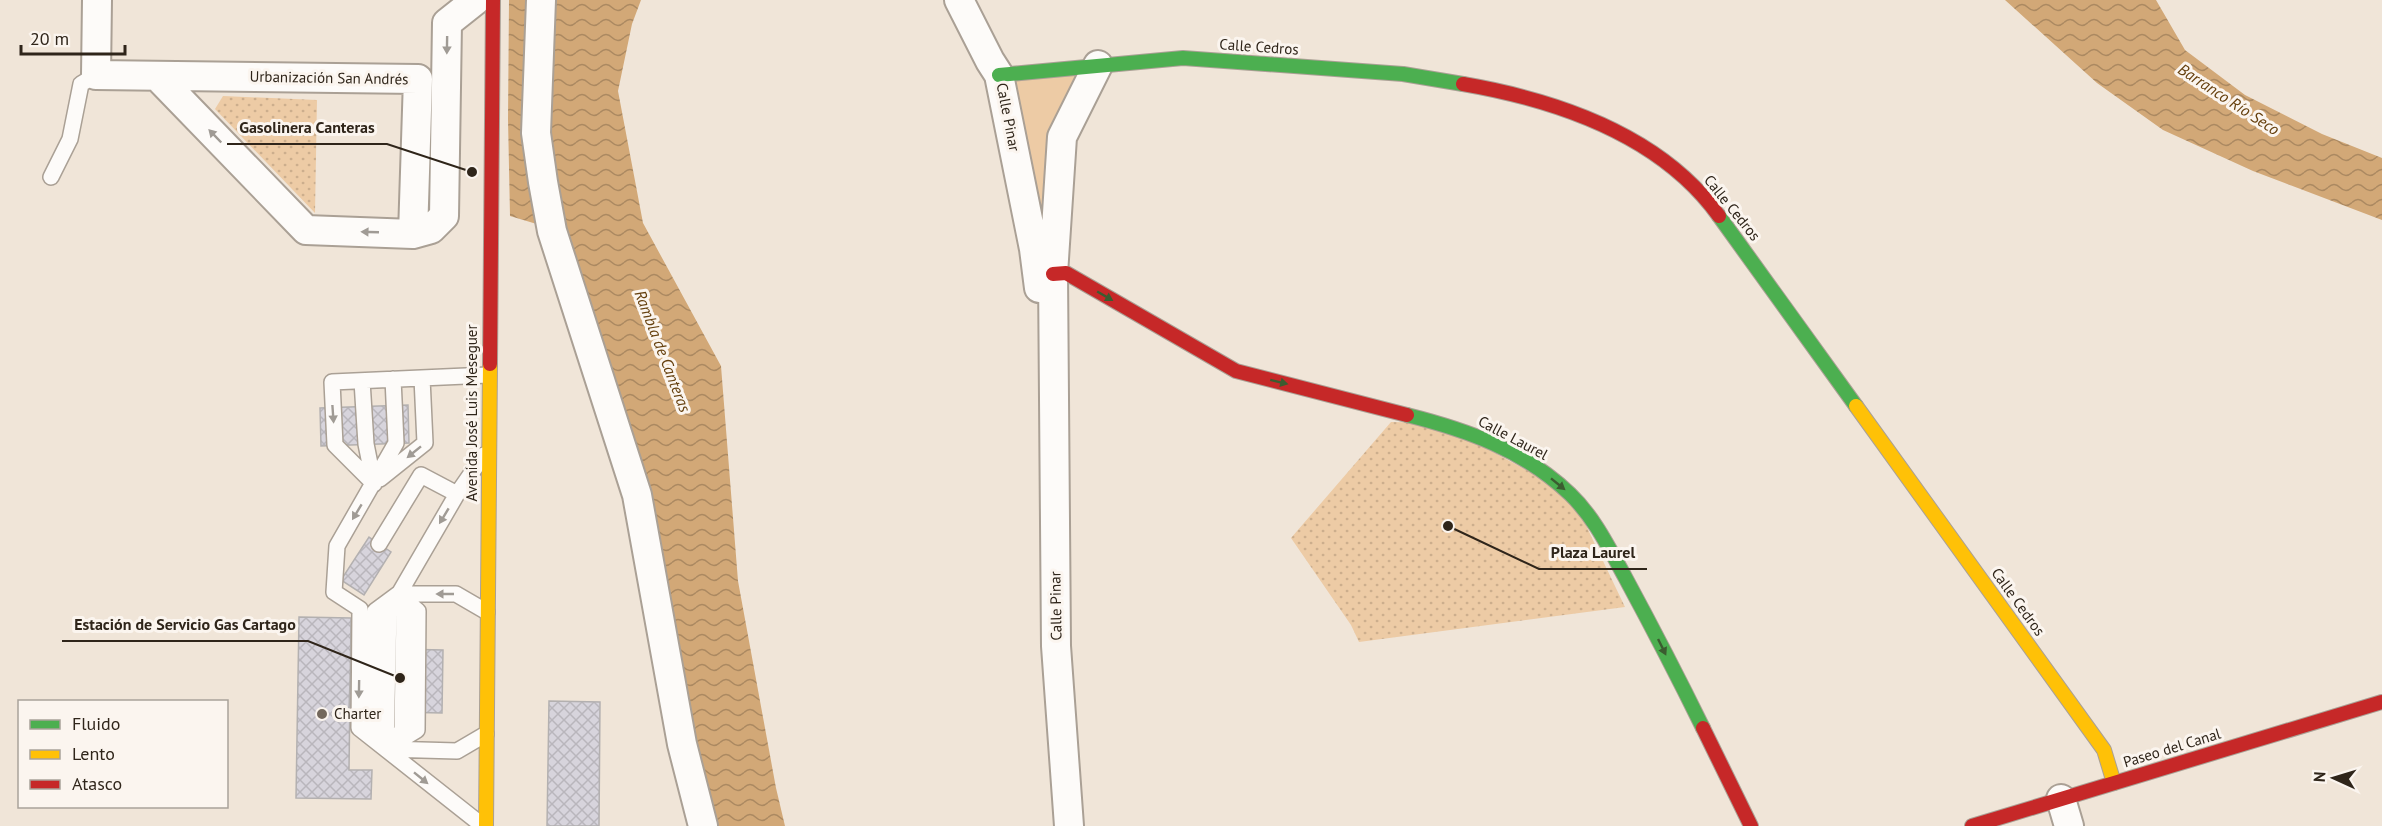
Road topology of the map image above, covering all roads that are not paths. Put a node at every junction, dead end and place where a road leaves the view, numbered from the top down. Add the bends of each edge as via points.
1 (96, 0) edge
2 (476, 0) edge
3 (493, 0) edge
4 (541, 0) edge
5 (959, 0) edge
6 (1098, 65) junction
7 (96, 75) junction
8 (999, 75) junction
9 (157, 76) junction
10 (51, 177) dead end
11 (413, 234) junction
12 (1053, 274) junction
13 (488, 375) junction
14 (422, 378) junction
15 (393, 379) junction
16 (362, 381) junction
17 (1052, 386) junction
18 (488, 450) junction
19 (374, 484) junction
20 (457, 494) junction
21 (379, 544) dead end
22 (398, 594) junction
23 (487, 612) junction
24 (2382, 702) edge
25 (486, 734) junction
26 (386, 749) junction
27 (2114, 783) junction
28 (2061, 799) junction
29 (485, 826) edge
30 (703, 826) edge
31 (1069, 826) edge
32 (1750, 826) edge
33 (1972, 826) edge
34 (2069, 826) edge

1 - 7 street
2 -> 11 street via 447,23 444,216 430,229
3 - 13 street, Avenida José Luis Meseguer
4 - 30 street via 536,133 544,191 552,231 637,495 682,744
5 - 8 street, Calle Pinar
6 - 8 street, Calle Cedros
6 - 12 street, Calle Pinar via 1062,137
6 - 27 street, Calle Cedros via 1183,58 1451,81 1566,110 1624,135 1664,160 1716,211 2104,750
7 - 9 street, Urbanización San Andrés
7 - 10 lane via 81,84 70,139
8 - 17 street, Calle Pinar via 1034,249
11 -> 9 street via 306,230
9 - 11 street, Urbanización San Andrés via 418,79
12 - 17 street, Calle Pinar
12 -> 32 street, Calle Laurel via 1066,273 1236,371 1485,438 1514,453 1571,494 1605,541 1639,601
13 - 14 lane
13 - 18 street, Avenida José Luis Meseguer
14 - 15 lane
14 -> 19 lane via 425,442
15 - 16 lane
15 - 19 lane via 396,443
16 - 19 lane via 366,444
16 -> 19 lane via 332,382 335,445
17 - 31 street, Calle Pinar via 1056,646
18 - 20 lane
18 - 23 street, Avenida José Luis Meseguer
19 -> 26 lane via 337,546 334,592 349,594 360,609 359,728
20 - 21 lane via 421,475
20 -> 22 lane
23 -> 22 lane via 456,594
22 - 26 lane via 389,611
22 - 26 lane via 418,611 417,730
23 - 25 street, Avenida José Luis Meseguer
24 - 27 street, Paseo del Canal
25 - 26 lane via 457,751
25 - 29 street, Avenida José Luis Meseguer
26 -> 29 lane
27 - 28 street, Paseo del Canal
28 - 33 street, Paseo del Canal
28 - 34 street

